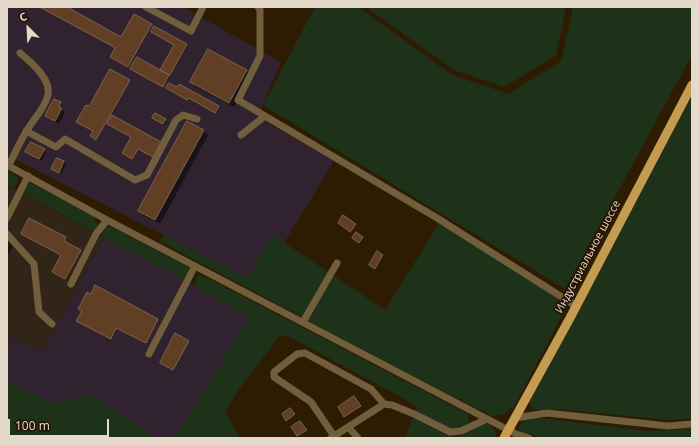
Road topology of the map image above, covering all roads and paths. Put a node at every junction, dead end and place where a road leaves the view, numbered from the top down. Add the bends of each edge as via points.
1 (146, 7) edge
2 (203, 7) edge
3 (258, 7) edge
4 (20, 53) dead end
5 (692, 86) edge
6 (265, 116) junction
7 (197, 119) dead end
8 (26, 131) junction
9 (241, 135) dead end
10 (8, 165) edge
11 (28, 176) junction
12 (7, 218) edge
13 (107, 220) junction
14 (7, 234) edge
15 (337, 263) dead end
16 (195, 266) junction
17 (71, 284) dead end
18 (576, 306) junction
19 (303, 322) junction
20 (52, 324) dead end
21 (149, 354) dead end
22 (384, 404) junction
23 (514, 418) junction
24 (487, 419) junction
25 (692, 424) edge
26 (348, 427) junction
27 (508, 429) junction
28 (333, 437) edge
29 (358, 438) edge
30 (504, 438) edge
31 (530, 438) edge

1 - 2 street via 191,31
3 - 6 street via 260,56 238,100
4 - 8 street via 42,74 48,91 45,103
5 - 18 main road, Индустриальное шоссе
6 - 9 street
6 - 18 street via 437,218
7 - 8 street via 183,115 176,120 146,175 135,180 65,140 56,147
8 - 10 street
10 - 11 street
11 - 12 street
11 - 13 street
13 - 16 street
13 - 17 street via 96,234
14 - 20 street via 34,264 39,312
15 - 19 street
16 - 19 street
16 - 21 street
18 - 23 main road, Индустриальное шоссе
19 - 24 street
22 - 24 street via 414,414 450,432 461,431
22 - 26 street
22 - 28 street via 371,389 305,353 297,354 274,372 274,377 311,402
23 - 25 street via 547,413 668,426
23 - 27 main road, Индустриальное шоссе
24 - 27 street
26 - 28 street
26 - 29 street
27 - 30 main road, Индустриальное шоссе
27 - 31 street

